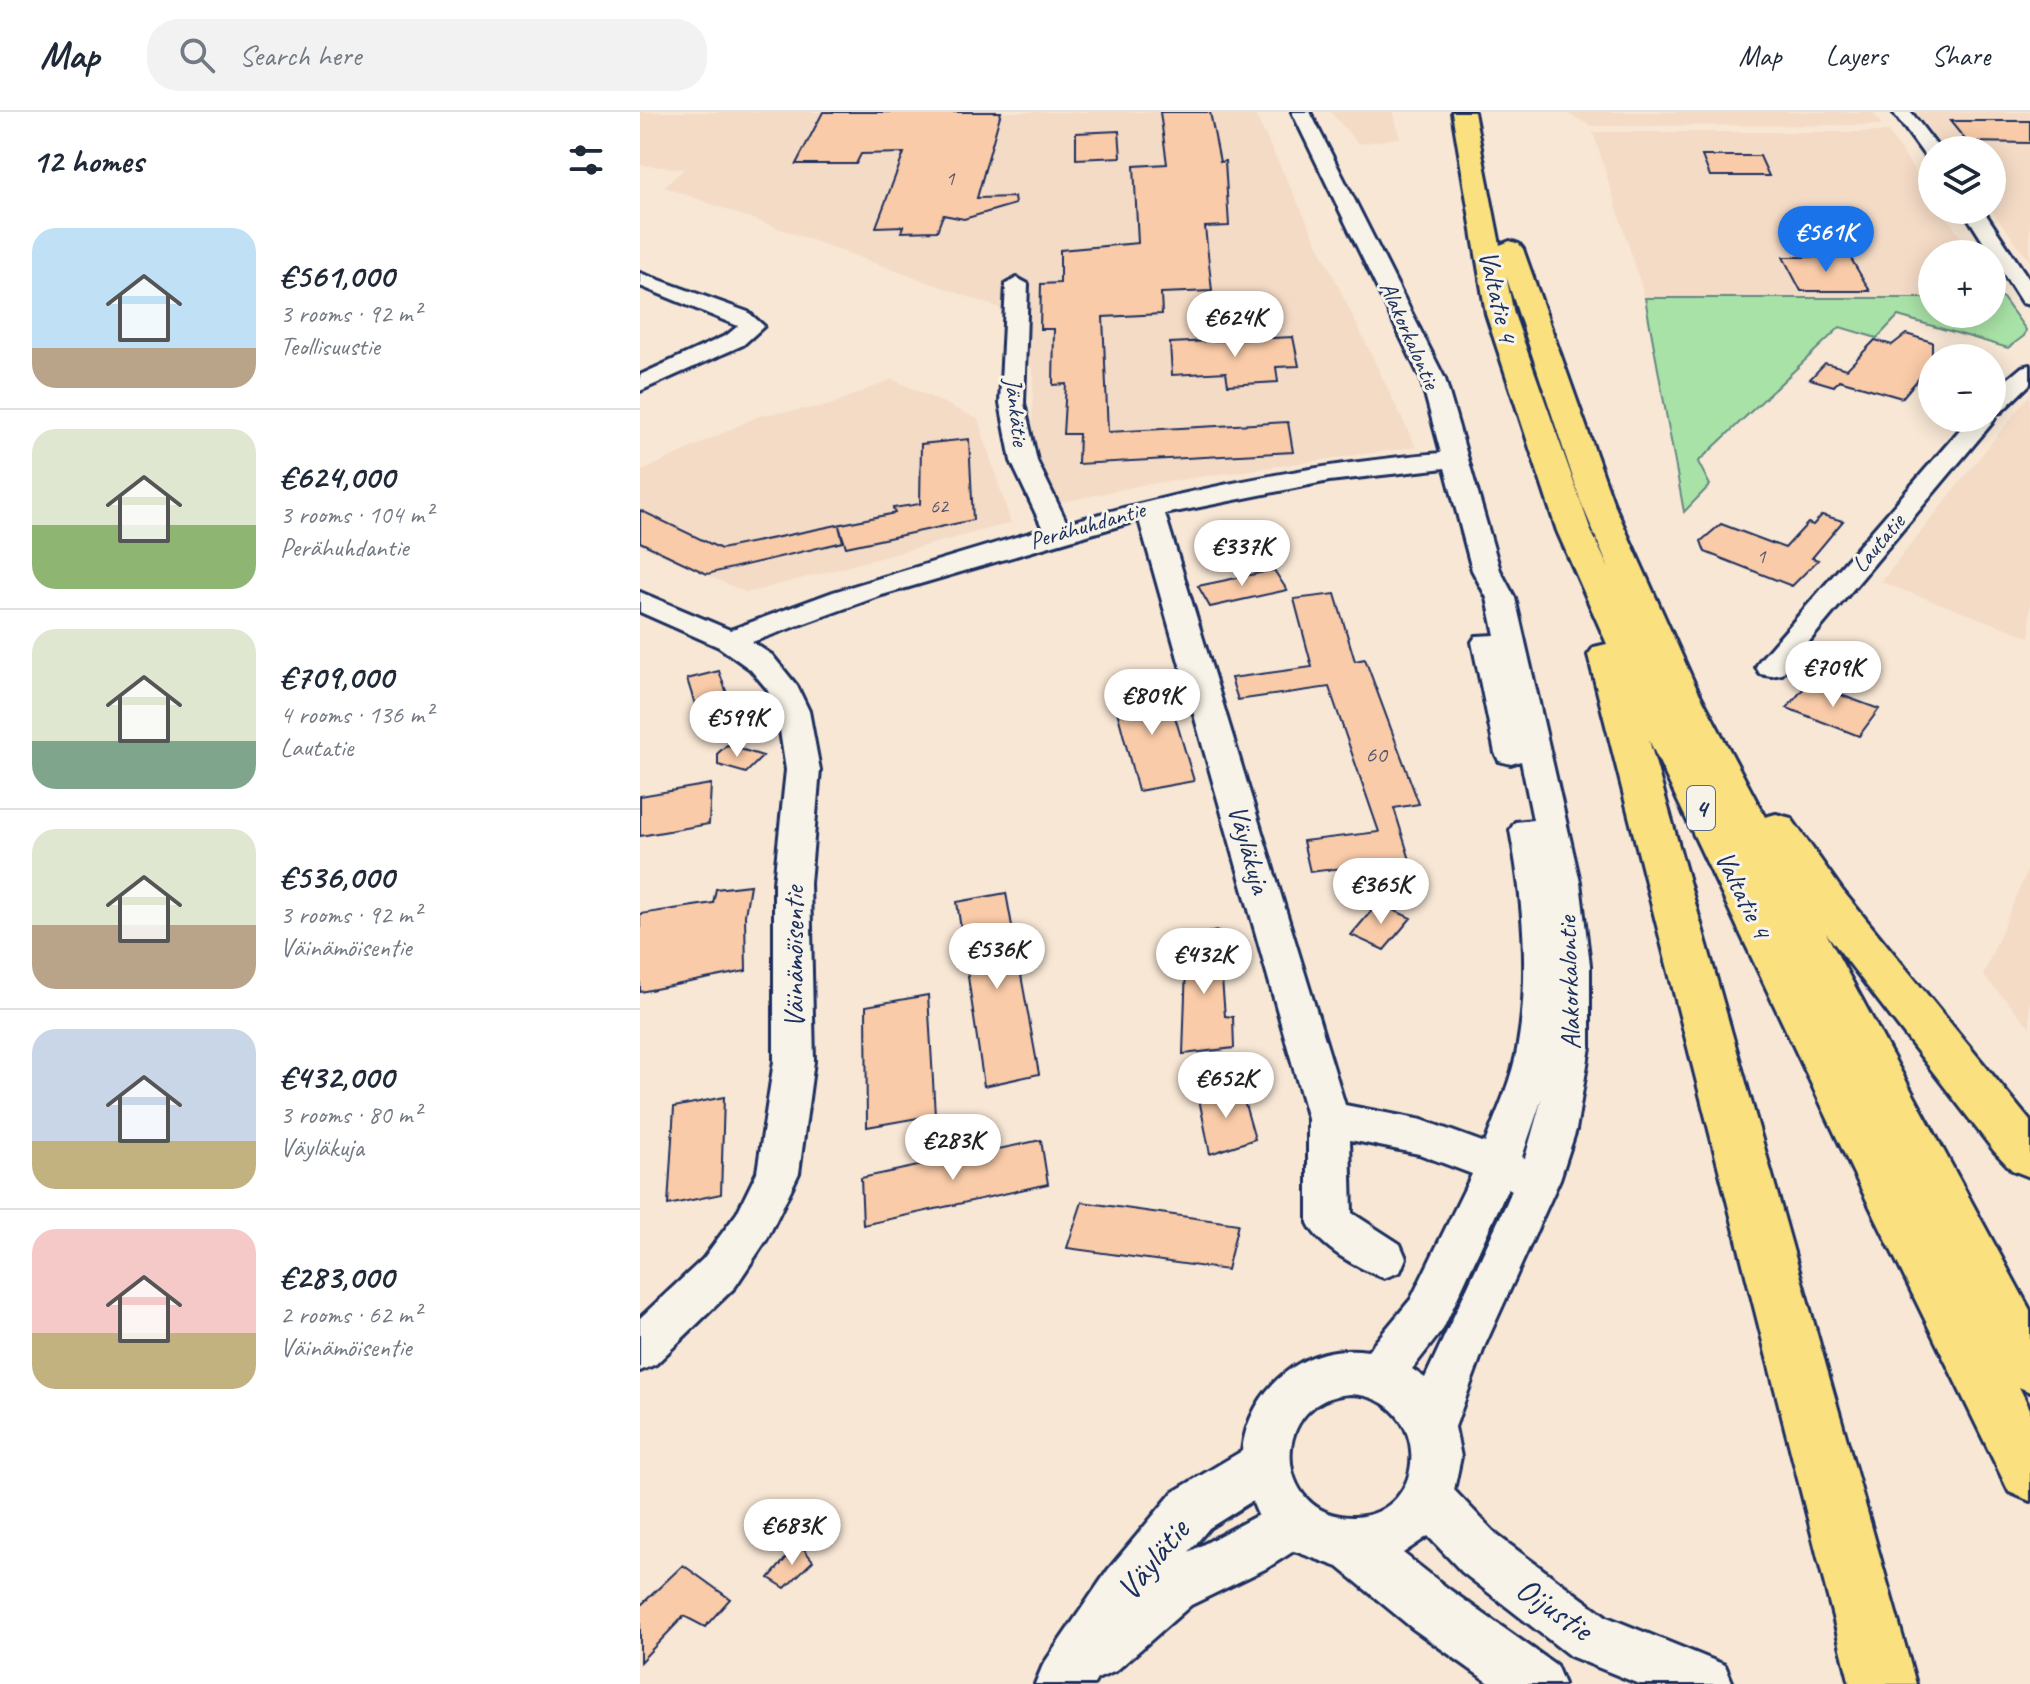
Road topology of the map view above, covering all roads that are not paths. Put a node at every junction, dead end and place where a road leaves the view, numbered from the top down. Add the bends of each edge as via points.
1 (1301, 112) edge
2 (1464, 112) edge
3 (1902, 112) edge
4 (1920, 136) edge
5 (1983, 224) edge
6 (1989, 232) junction
7 (2030, 275) edge
8 (640, 279) edge
9 (1017, 284) dead end
10 (2030, 298) edge
11 (2030, 372) edge
12 (640, 384) edge
13 (2010, 394) edge
14 (1971, 432) edge
15 (1456, 459) junction
16 (1149, 507) junction
17 (1574, 531) junction
18 (1058, 532) junction
19 (1486, 570) junction
20 (640, 601) edge
21 (730, 641) junction
22 (1771, 667) dead end
23 (1676, 685) junction
24 (1329, 1119) junction
25 (2030, 1155) edge
26 (1498, 1165) junction
27 (1538, 1182) junction
28 (1384, 1258) dead end
29 (640, 1349) edge
30 (2030, 1365) edge
31 (1377, 1377) junction
32 (1431, 1426) junction
33 (1265, 1465) junction
34 (2030, 1471) edge
35 (1427, 1498) junction
36 (1294, 1521) junction
37 (1348, 1542) junction
38 (1064, 1682) edge
39 (1537, 1684) edge
40 (1706, 1684) edge
41 (1883, 1684) edge

1 - 15 street, Alakorkalontie via 1433,379
2 - 17 highway, Valtatie 4 / 4 via 1500,314
2 - 23 highway, Valtatie 4 / 4 via 1597,502
3 - 4 street
5 - 6 street
6 - 7 street
6 - 10 street
8 - 12 street via 753,326 735,340
9 - 18 street, Jänkätie via 1012,403 1024,461
11 - 13 street
14 - 22 street, Lautatie
15 - 16 street, Perähuhdantie via 1329,472
15 - 19 street, Alakorkalontie
16 - 18 street, Perähuhdantie
16 - 24 street, Väyläkuja
17 - 34 highway, Valtatie 4 / 4 via 1684,774
17 - 41 highway
18 - 21 street, Perähuhdantie via 788,615
19 - 26 street, Alakorkalontie via 1480,596 1536,876 1543,961 1538,1044
19 - 27 street, Alakorkalontie via 1501,598 1523,689 1571,939 1574,1033 1569,1073
20 - 21 street, Väinämöisentie
21 - 29 street, Väinämöisentie via 761,662 781,686 793,711 803,770 792,883 794,1061 778,1173 752,1226 719,1273
23 - 25 highway via 1826,901
23 - 30 highway, Valtatie 4 / 4
24 - 26 street via 1422,1137
24 - 28 street, Väyläkuja via 1330,1223
26 - 27 street
26 - 31 street, Alakorkalontie via 1427,1314
27 - 32 street, Alakorkalontie
31 - 32 street via 1409,1396
31 - 33 street via 1340,1373 1305,1385 1270,1427
32 - 35 street via 1437,1462
33 - 36 street via 1274,1496
33 - 38 street, Väylätie via 1191,1510 1126,1588
35 - 37 street via 1402,1526 1386,1535
35 - 40 street, Oijustie via 1480,1554 1589,1637
36 - 37 street via 1328,1539
36 - 38 street, Väylätie via 1173,1587
37 - 39 street

